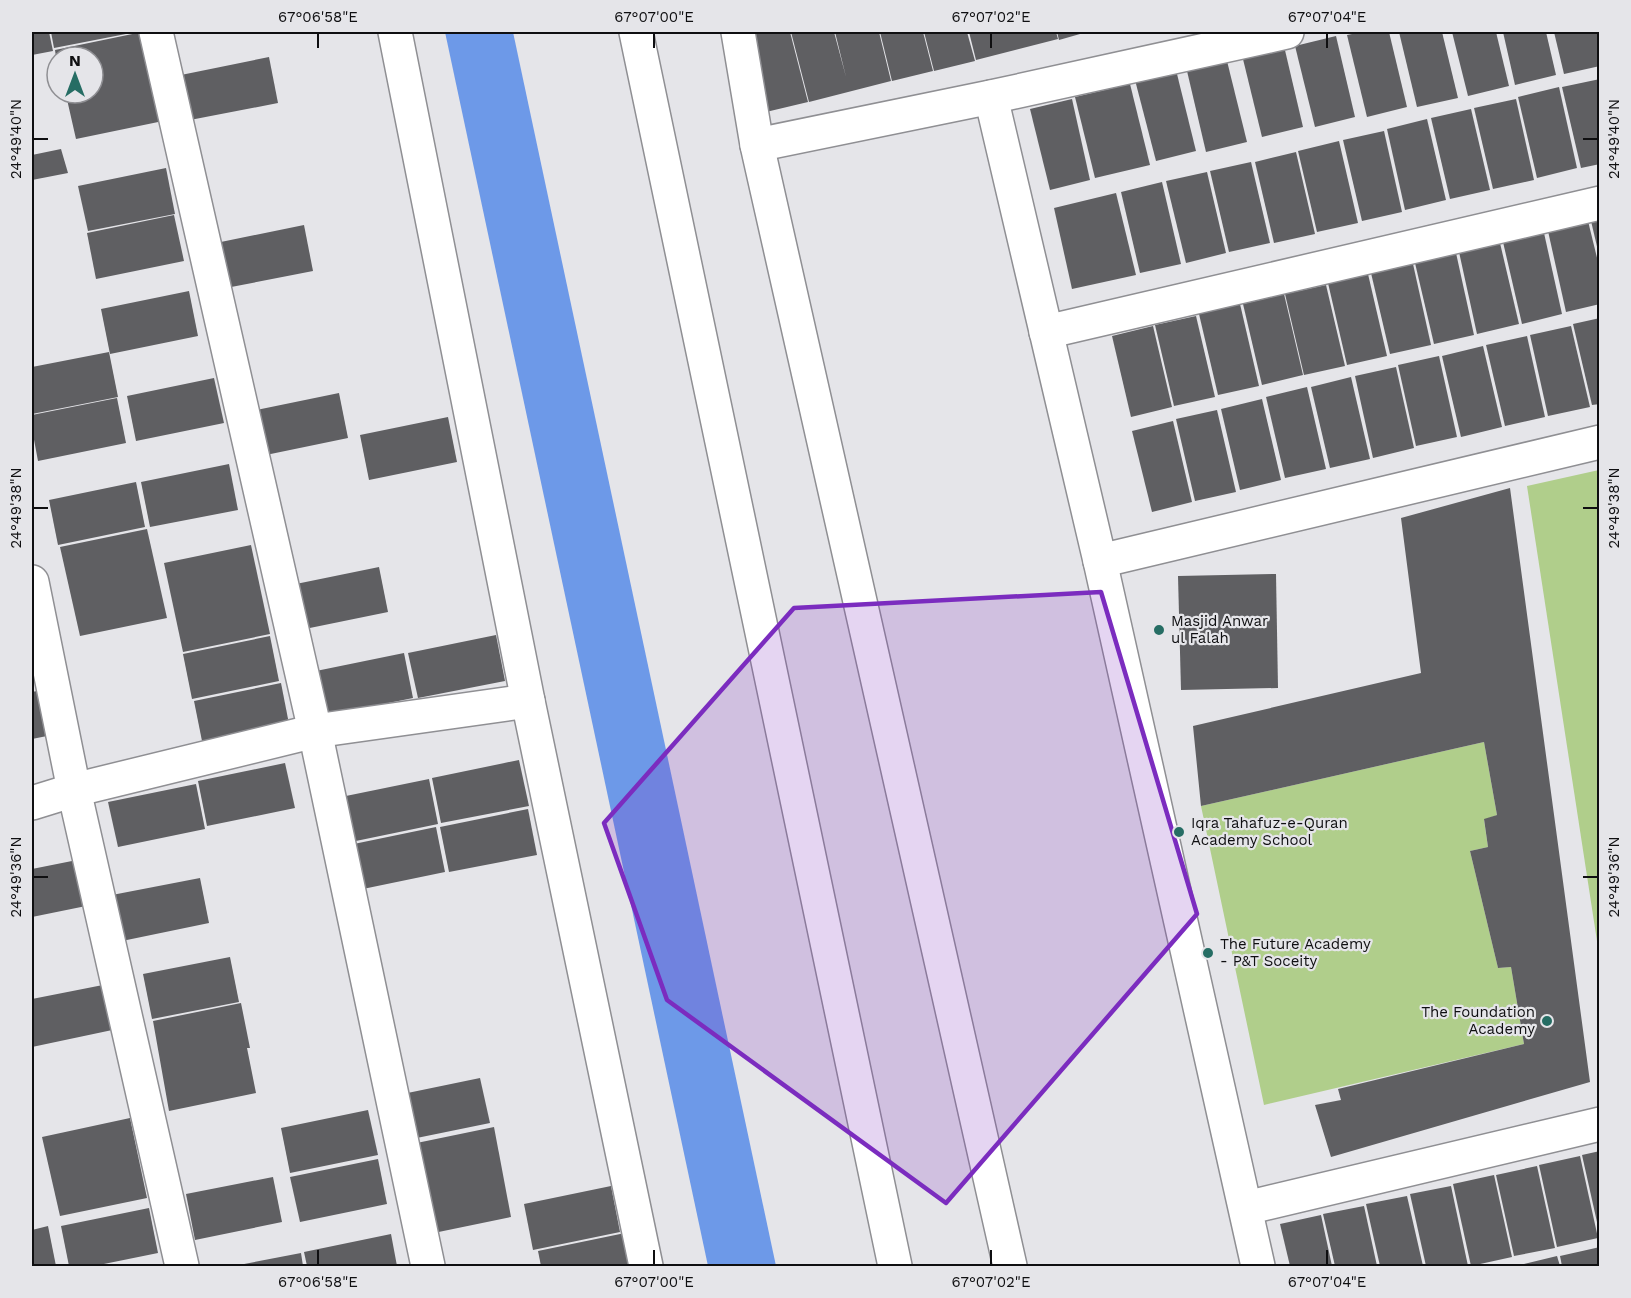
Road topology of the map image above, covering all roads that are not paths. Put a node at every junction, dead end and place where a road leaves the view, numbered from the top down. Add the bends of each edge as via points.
1 (156, 32) edge
2 (395, 32) edge
3 (636, 32) edge
4 (738, 32) edge
5 (1287, 32) edge
6 (991, 97) junction
7 (757, 145) junction
8 (1599, 203) edge
9 (1046, 332) junction
10 (1599, 442) edge
11 (1100, 561) junction
12 (32, 582) edge
13 (528, 701) junction
14 (315, 731) junction
15 (74, 790) junction
16 (32, 803) edge
17 (1599, 1124) edge
18 (1245, 1208) junction
19 (182, 1266) edge
20 (428, 1266) edge
21 (646, 1266) edge
22 (895, 1266) edge
23 (1010, 1266) edge
24 (1258, 1266) edge

1 - 14 street
2 - 13 street
3 - 22 street
4 - 7 street
5 - 6 street
6 - 7 street
6 - 9 street
7 - 23 street
8 - 9 street
9 - 11 street
10 - 11 street
11 - 18 street
12 - 15 street
13 - 14 street
13 - 21 street
14 - 15 street
14 - 20 street
15 - 16 street
15 - 19 street
17 - 18 street
18 - 24 street

